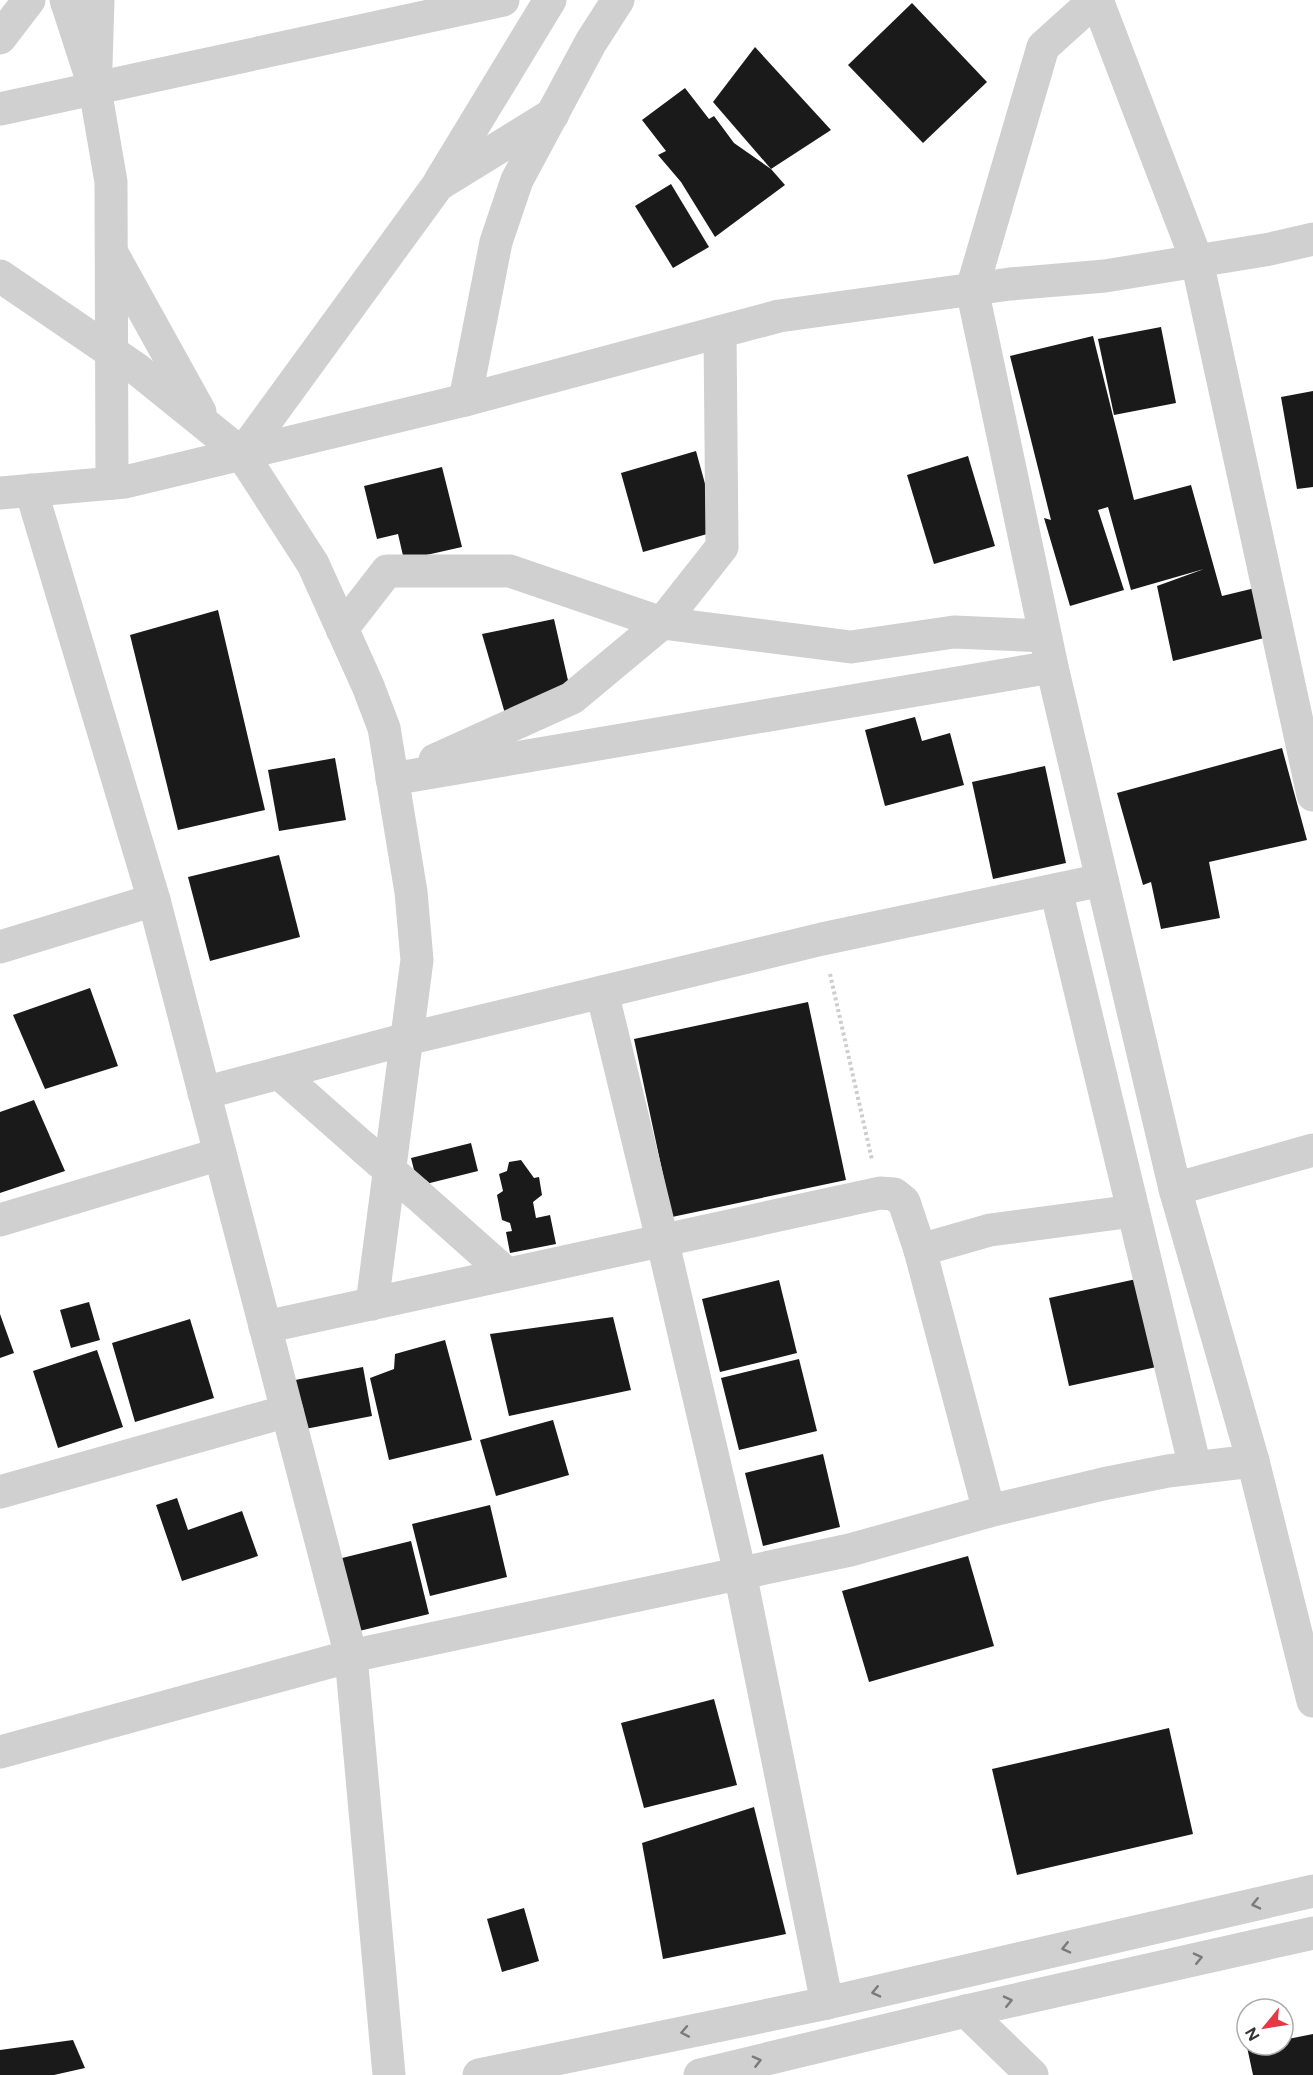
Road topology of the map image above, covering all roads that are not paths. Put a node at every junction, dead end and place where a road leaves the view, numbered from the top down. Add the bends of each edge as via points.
1 (29, 0) edge
2 (66, 0) edge
3 (98, 0) edge
4 (503, 0) edge
5 (550, 0) edge
6 (618, 0) edge
7 (1096, 0) edge
8 (0, 38) edge
9 (95, 89) junction
10 (0, 109) edge
11 (552, 114) junction
12 (438, 185) junction
13 (1313, 239) edge
14 (111, 251) junction
15 (1197, 261) junction
16 (0, 276) edge
17 (972, 290) junction
18 (720, 332) junction
19 (111, 352) junction
20 (465, 400) junction
21 (208, 427) junction
22 (243, 454) junction
23 (112, 483) junction
24 (15, 492) edge
25 (662, 623) junction
26 (342, 630) junction
27 (1045, 636) junction
28 (1052, 667) junction
29 (1305, 723) edge
30 (392, 779) junction
31 (1313, 795) edge
32 (1102, 880) junction
33 (1056, 890) junction
34 (154, 900) junction
35 (0, 947) edge
36 (602, 992) junction
37 (407, 1039) junction
38 (279, 1072) junction
39 (204, 1093) junction
40 (1313, 1150) edge
41 (220, 1154) junction
42 (1175, 1189) junction
43 (1133, 1211) junction
44 (0, 1220) edge
45 (662, 1239) junction
46 (920, 1250) junction
47 (507, 1274) junction
48 (372, 1304) junction
49 (265, 1327) junction
50 (287, 1411) junction
51 (1253, 1461) junction
52 (1195, 1467) junction
53 (0, 1492) edge
54 (988, 1511) junction
55 (740, 1573) junction
56 (351, 1656) junction
57 (1313, 1701) edge
58 (0, 1752) edge
59 (1313, 1891) edge
60 (1313, 1933) edge
61 (827, 2003) junction
62 (966, 2011) junction
63 (389, 2075) edge
64 (479, 2075) edge
65 (700, 2075) edge
66 (1032, 2075) edge

1 - 8 street
2 - 9 street
3 - 9 street
4 - 9 street
5 - 12 street
6 - 11 street
7 - 15 street
7 - 17 street via 1042,47
9 - 10 street
9 - 14 street via 111,182
11 - 12 street
11 - 20 street via 517,180 496,242
12 - 22 street
13 - 15 street
14 - 19 street
14 - 21 street
15 - 17 street via 1105,276
15 - 29 street
16 - 19 street
17 - 18 street via 779,316
17 - 27 street
18 - 20 street
18 - 25 street via 722,548
19 - 21 street
19 - 23 street
20 - 22 street
21 - 22 street
22 - 23 street
22 - 26 street via 313,564
23 - 24 street
24 - 34 street
25 - 26 street via 510,571 387,571
25 - 27 street via 851,647 954,632
25 - 30 street via 572,698
26 - 30 street via 384,728
27 - 28 street
28 - 30 street
28 - 32 street
29 - 31 street
30 - 37 street via 411,892 417,960
32 - 33 street
32 - 42 street
33 - 36 street via 822,939
33 - 43 street
34 - 35 street
34 - 39 street
36 - 37 street
36 - 45 street
37 - 38 street
37 - 48 street
38 - 39 street
38 - 47 street, bridge
39 - 41 street
40 - 42 street
41 - 44 street
41 - 49 street
42 - 51 street
43 - 46 street via 990,1230
43 - 52 street
45 - 46 street via 879,1193 894,1194 904,1202
45 - 47 street
45 - 55 street
46 - 54 street
47 - 48 street
48 - 49 street
49 - 50 street
50 - 53 street
50 - 56 street
51 - 52 street
51 - 57 street
52 - 54 street via 1114,1481
54 - 55 street via 850,1550
55 - 56 street
55 - 61 street
56 - 58 street
56 - 63 street
59 -> 61 street
62 -> 60 street
61 -> 64 street
65 -> 62 street
62 - 66 street

